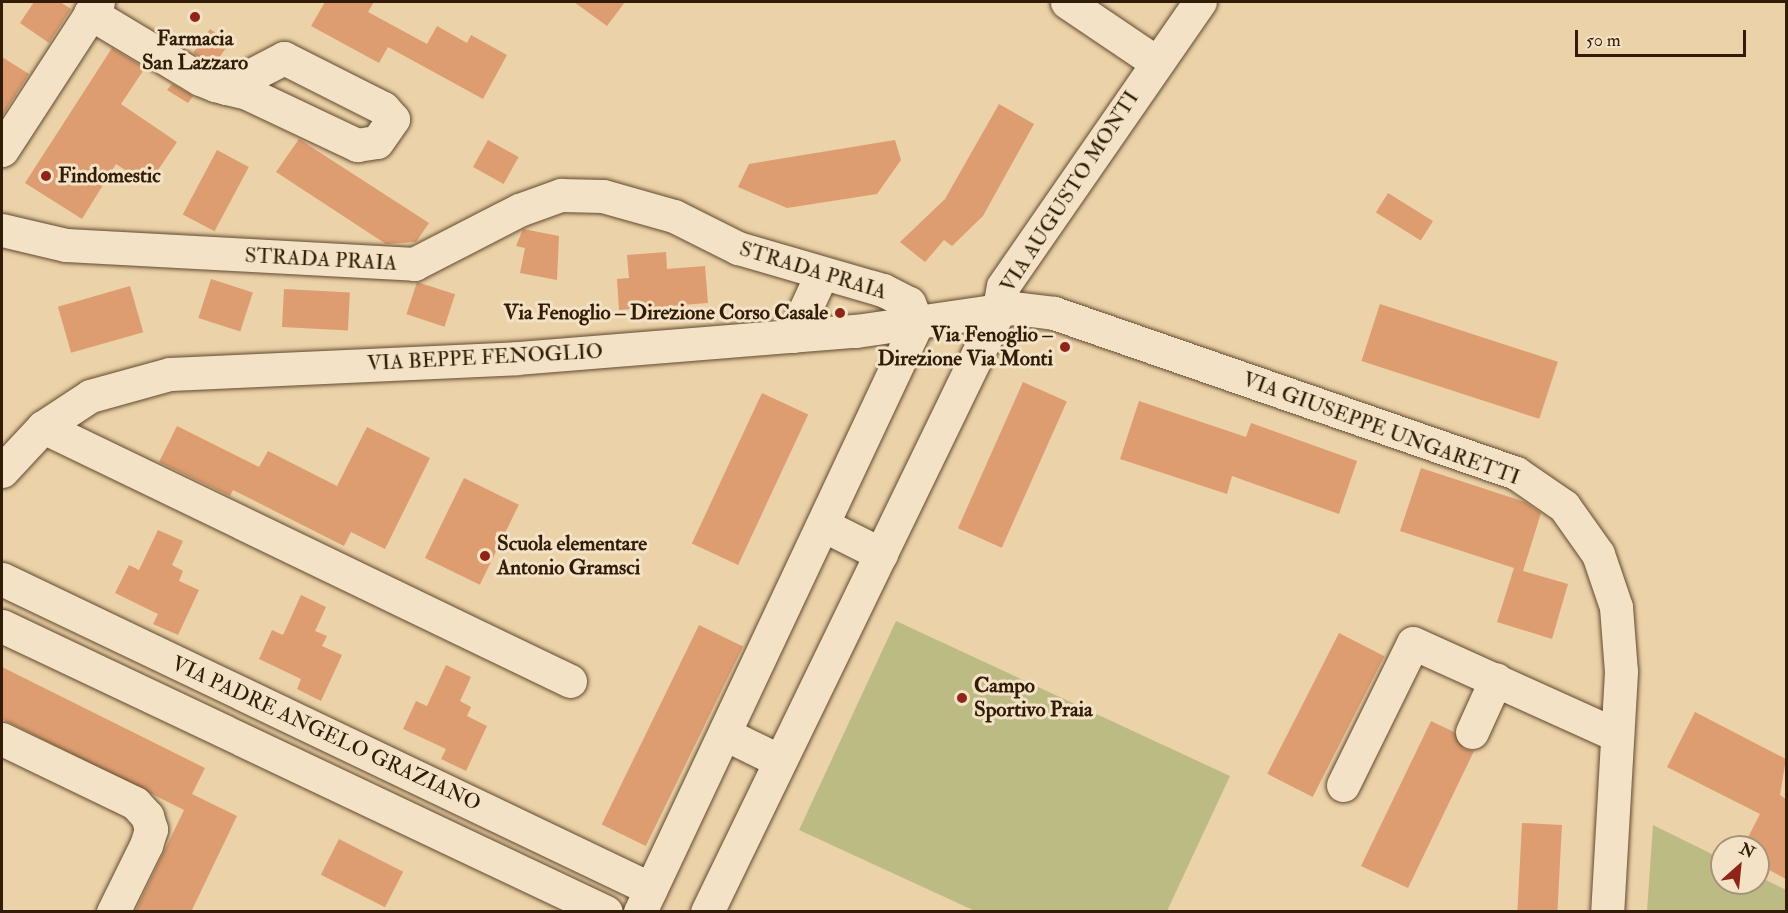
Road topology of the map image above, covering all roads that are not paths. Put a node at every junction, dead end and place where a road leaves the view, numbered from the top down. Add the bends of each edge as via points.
1 (1067, 2) edge
2 (1200, 2) edge
3 (94, 7) edge
4 (1156, 62) junction
5 (226, 87) dead end
6 (2, 150) edge
7 (2, 230) edge
8 (822, 273) junction
9 (998, 312) junction
10 (917, 323) junction
11 (793, 336) junction
12 (43, 427) junction
13 (2, 471) edge
14 (823, 525) junction
15 (881, 554) junction
16 (2, 579) edge
17 (2, 626) edge
18 (1496, 679) junction
19 (570, 681) dead end
20 (1472, 732) dead end
21 (726, 734) junction
22 (1617, 735) junction
23 (2, 739) edge
24 (780, 761) junction
25 (1343, 785) dead end
26 (644, 906) edge
27 (113, 912) edge
28 (606, 912) edge
29 (707, 912) edge
30 (1607, 912) edge

1 - 4 street
2 - 4 street, VIA AUGUSTO MONTI
3 - 5 street via 200,79
3 - 6 street
4 - 9 street, VIA AUGUSTO MONTI via 1003,286
7 - 8 street, STRADA PRAIA via 66,245 414,264 519,210 561,195 603,196 674,216 738,248
8 - 10 street, STRADA PRAIA via 909,303
8 - 11 street
9 - 10 street, VIA BEPPE FENOGLIO
9 - 15 street, VIA AUGUSTO MONTI
9 - 22 street, VIA GIUSEPPE UNGARETTI via 1032,309 1065,317 1516,473 1564,506 1598,554 1616,608 1621,672
10 - 11 street, VIA BEPPE FENOGLIO
10 - 14 street
11 - 12 street, VIA BEPPE FENOGLIO via 517,358 170,374 90,396
12 - 13 street, VIA BEPPE FENOGLIO
12 - 19 street
14 - 15 street
14 - 21 street
15 - 24 street, VIA AUGUSTO MONTI
16 - 26 street, VIA PADRE ANGELO GRAZIANO
17 - 28 street, VIA PADRE ANGELO GRAZIANO
18 - 20 street
18 - 22 street
18 - 25 street via 1419,643 1408,646
21 - 24 street
21 - 26 street
22 - 30 street, VIA GIUSEPPE UNGARETTI
23 - 27 street via 135,803 147,816 151,829 146,845
24 - 29 street, VIA AUGUSTO MONTI

